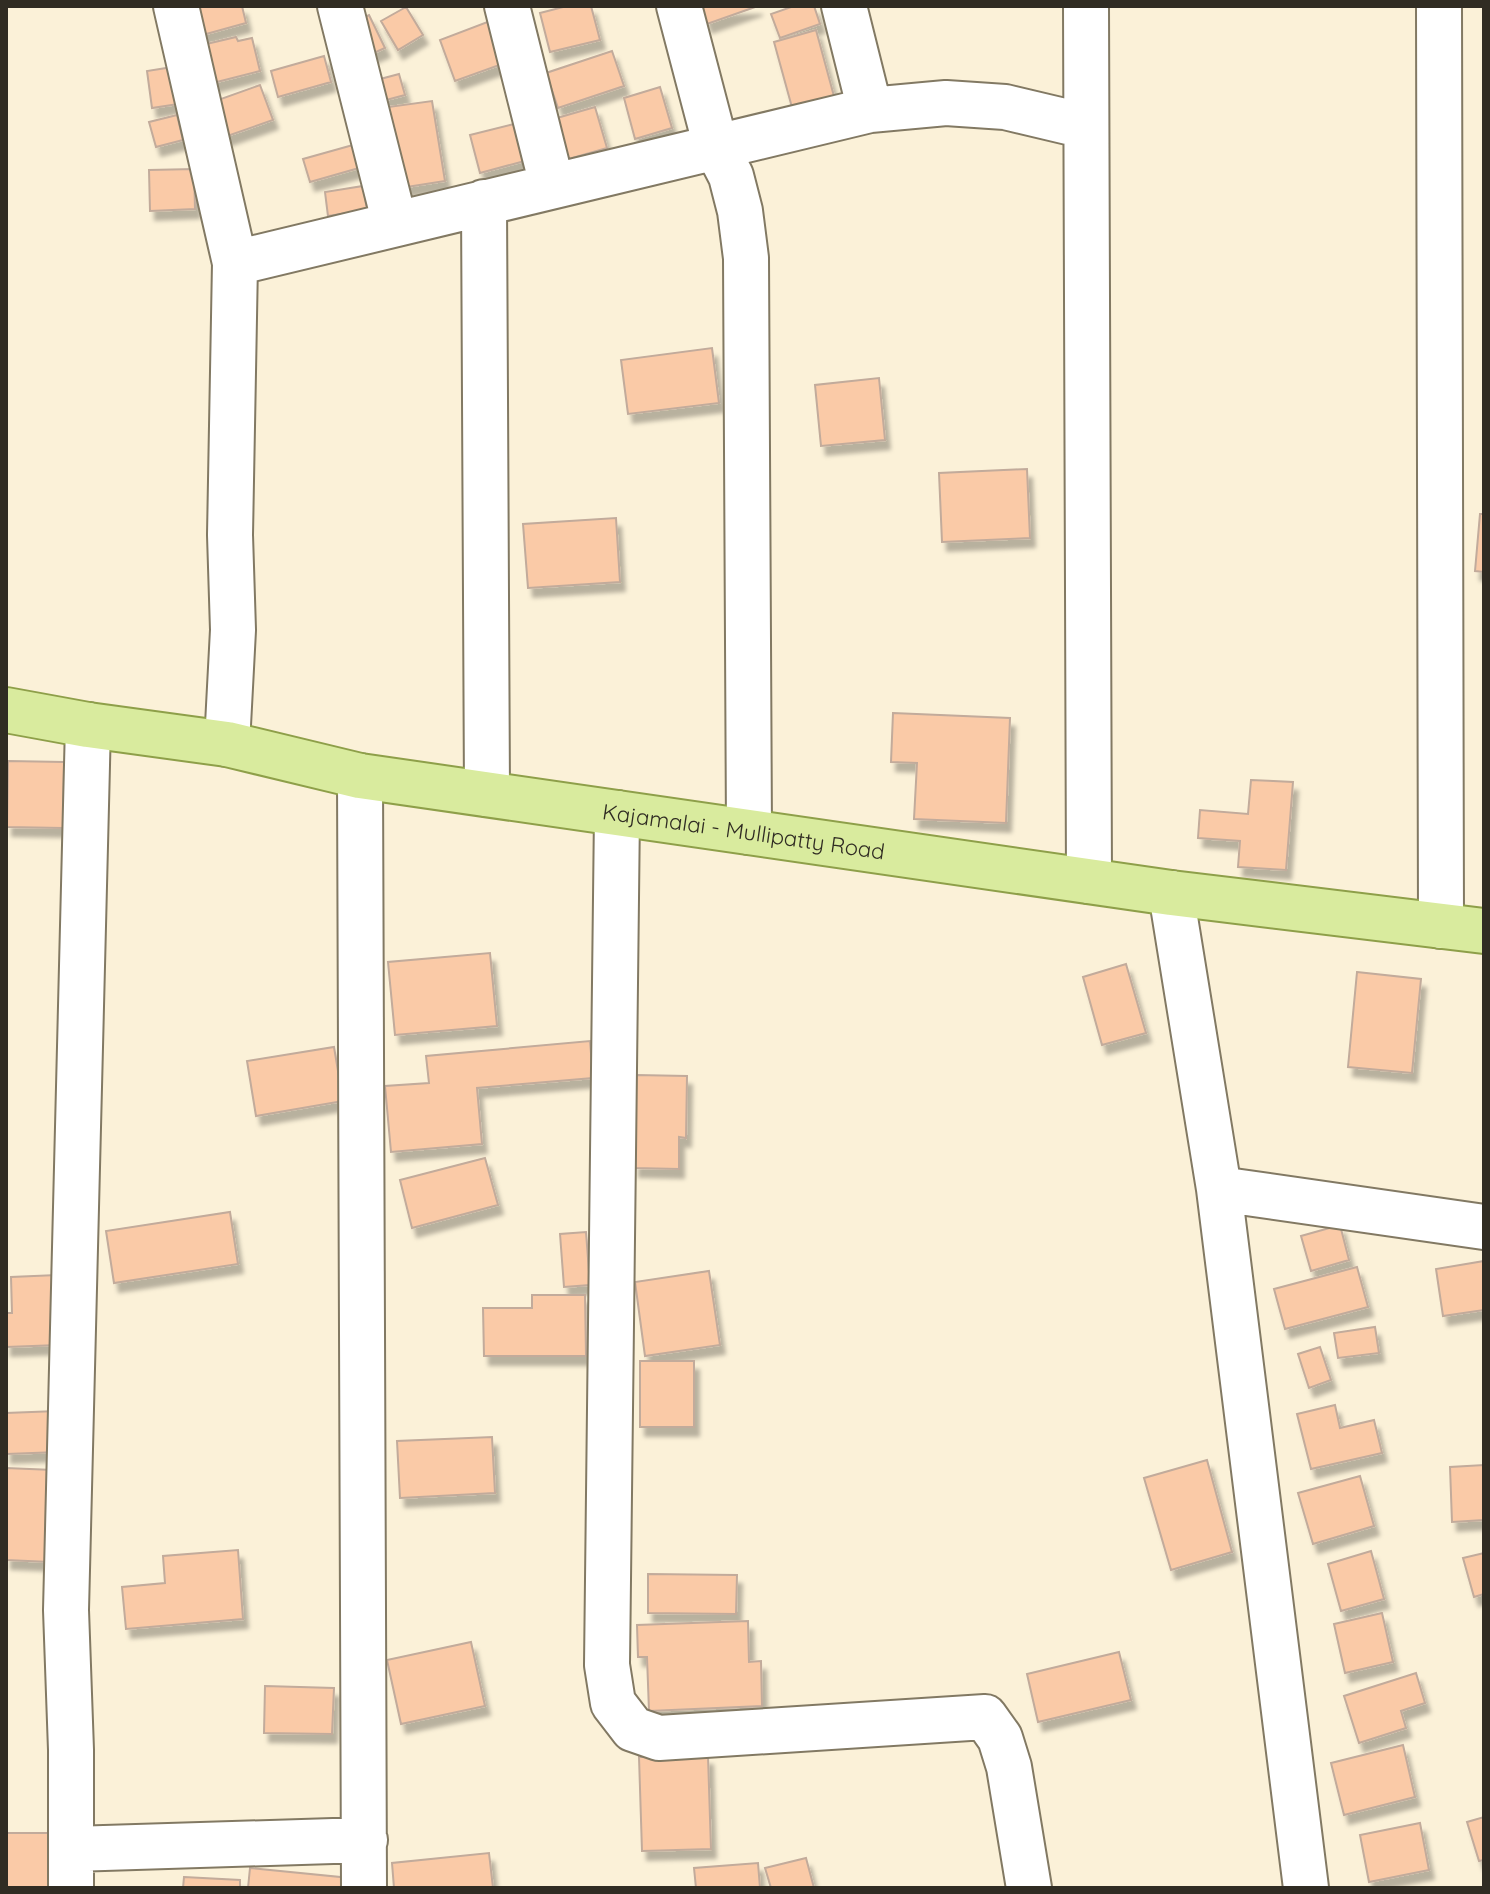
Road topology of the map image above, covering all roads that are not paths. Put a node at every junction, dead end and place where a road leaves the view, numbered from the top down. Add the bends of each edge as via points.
1 (176, 6) edge
2 (340, 6) edge
3 (507, 6) edge
4 (679, 6) edge
5 (844, 6) edge
6 (1086, 6) edge
7 (1439, 6) edge
8 (870, 110) junction
9 (1085, 126) junction
10 (716, 147) junction
11 (552, 185) junction
12 (484, 202) junction
13 (395, 224) junction
14 (235, 263) junction
15 (6, 710) edge
16 (88, 725) junction
17 (227, 744) junction
18 (360, 776) junction
19 (487, 794) junction
20 (617, 813) junction
21 (749, 832) junction
22 (1089, 881) junction
23 (1171, 893) junction
24 (1441, 926) junction
25 (1484, 931) edge
26 (1219, 1189) junction
27 (1484, 1227) edge
28 (365, 1840) junction
29 (72, 1868) edge
30 (364, 1888) edge
31 (1029, 1888) edge
32 (1306, 1888) edge

1 - 14 street
2 - 13 street
3 - 11 street
4 - 10 street
5 - 8 street
6 - 9 street
7 - 24 street
8 - 9 street via 946,103 1005,107
8 - 10 street
9 - 22 street
10 - 11 street
10 - 21 street via 731,176 746,258
11 - 12 street
12 - 13 street
12 - 19 street
13 - 14 street
14 - 17 street via 233,630
15 - 16 main road, Kajamalai - Mullipatty Road
16 - 17 main road, Kajamalai - Mullipatty Road
16 - 29 street via 66,1610
17 - 18 main road, Kajamalai - Mullipatty Road
18 - 19 main road, Kajamalai - Mullipatty Road
18 - 28 street
19 - 20 main road, Kajamalai - Mullipatty Road
20 - 21 main road, Kajamalai - Mullipatty Road
20 - 31 street via 607,1665 613,1703 633,1729 659,1738 985,1717 1000,1738 1009,1767
21 - 22 main road, Kajamalai - Mullipatty Road
22 - 23 main road, Kajamalai - Mullipatty Road
23 - 24 main road, Kajamalai - Mullipatty Road
23 - 26 street
24 - 25 main road, Kajamalai - Mullipatty Road
26 - 27 street
26 - 32 street
28 - 29 street
28 - 30 street

